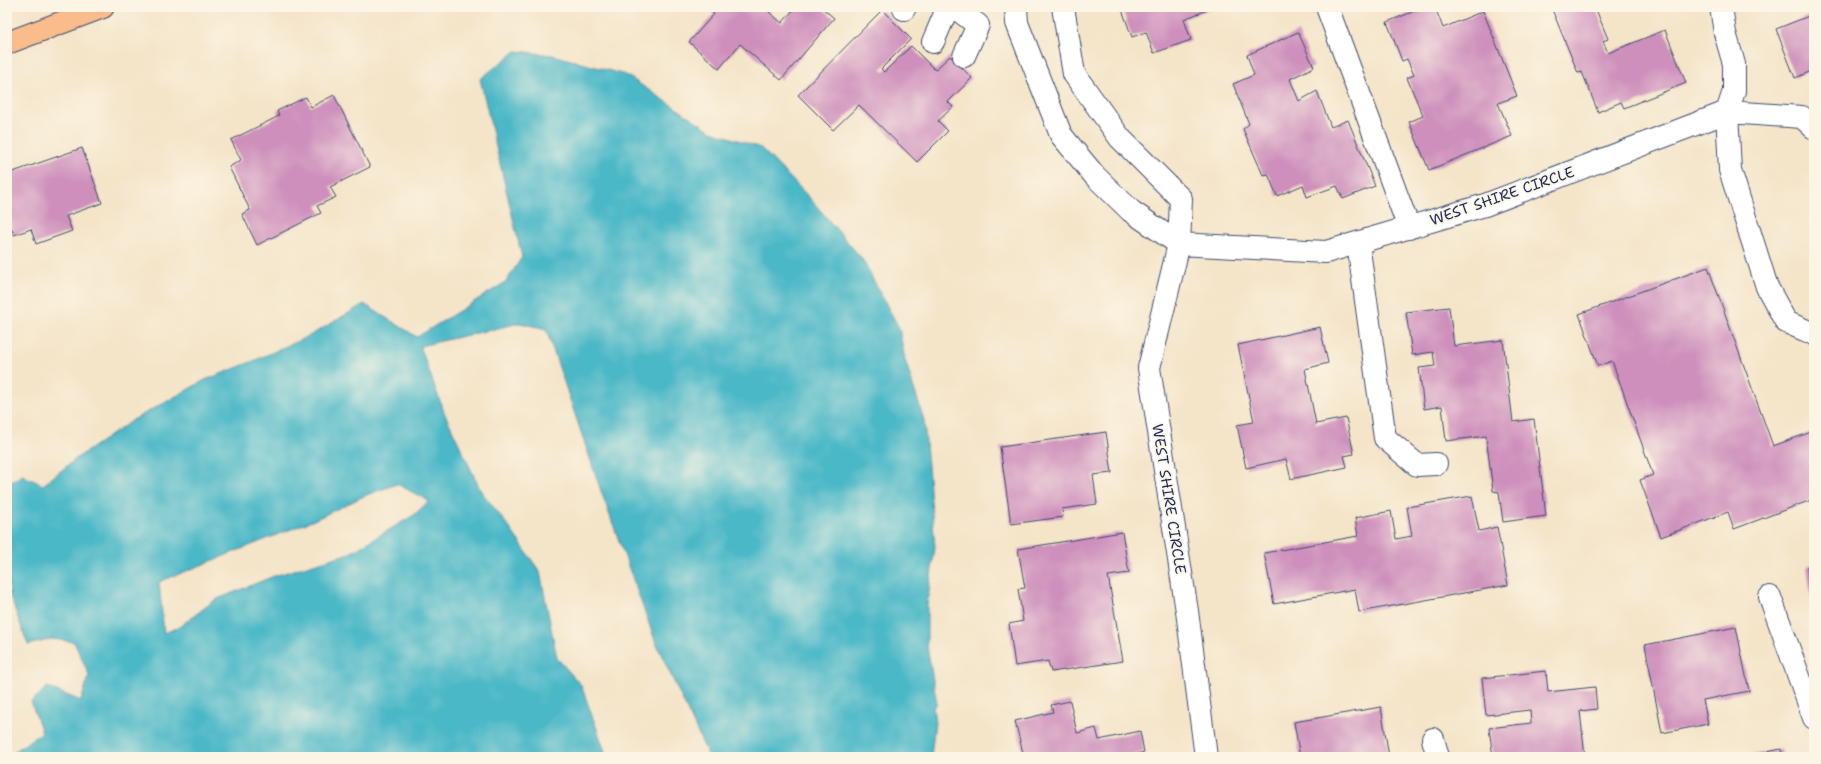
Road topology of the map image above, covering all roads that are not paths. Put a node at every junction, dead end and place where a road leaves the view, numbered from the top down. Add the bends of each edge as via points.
1 (103, 7) edge
2 (948, 7) edge
3 (954, 7) edge
4 (1016, 7) edge
5 (1063, 7) edge
6 (1327, 7) edge
7 (1721, 7) edge
8 (933, 42) dead end
9 (7, 43) edge
10 (964, 56) dead end
11 (1727, 112) junction
12 (1814, 128) edge
13 (1409, 228) junction
14 (1358, 243) junction
15 (1179, 244) junction
16 (1814, 334) edge
17 (1436, 464) dead end
18 (1770, 597) dead end
19 (1814, 718) edge
20 (1206, 757) edge

1 - 9 main road
2 - 8 street
3 - 10 street via 978,25
4 - 15 street via 1016,23 1061,135 1094,176 1131,211
5 - 15 street, WEST SHIRE CIRCLE via 1074,74 1120,138 1181,199
6 - 13 street
7 - 11 street via 1725,34 1734,64 1734,91
11 - 12 street, WEST SHIRE CIRCLE via 1802,117
11 - 13 street, WEST SHIRE CIRCLE via 1485,205
11 - 16 street via 1730,170 1767,287 1786,322
13 - 14 street, WEST SHIRE CIRCLE
14 - 15 street, WEST SHIRE CIRCLE via 1326,252
14 - 17 street via 1385,438 1417,466
15 - 20 street, WEST SHIRE CIRCLE via 1149,368 1187,611
18 - 19 street

